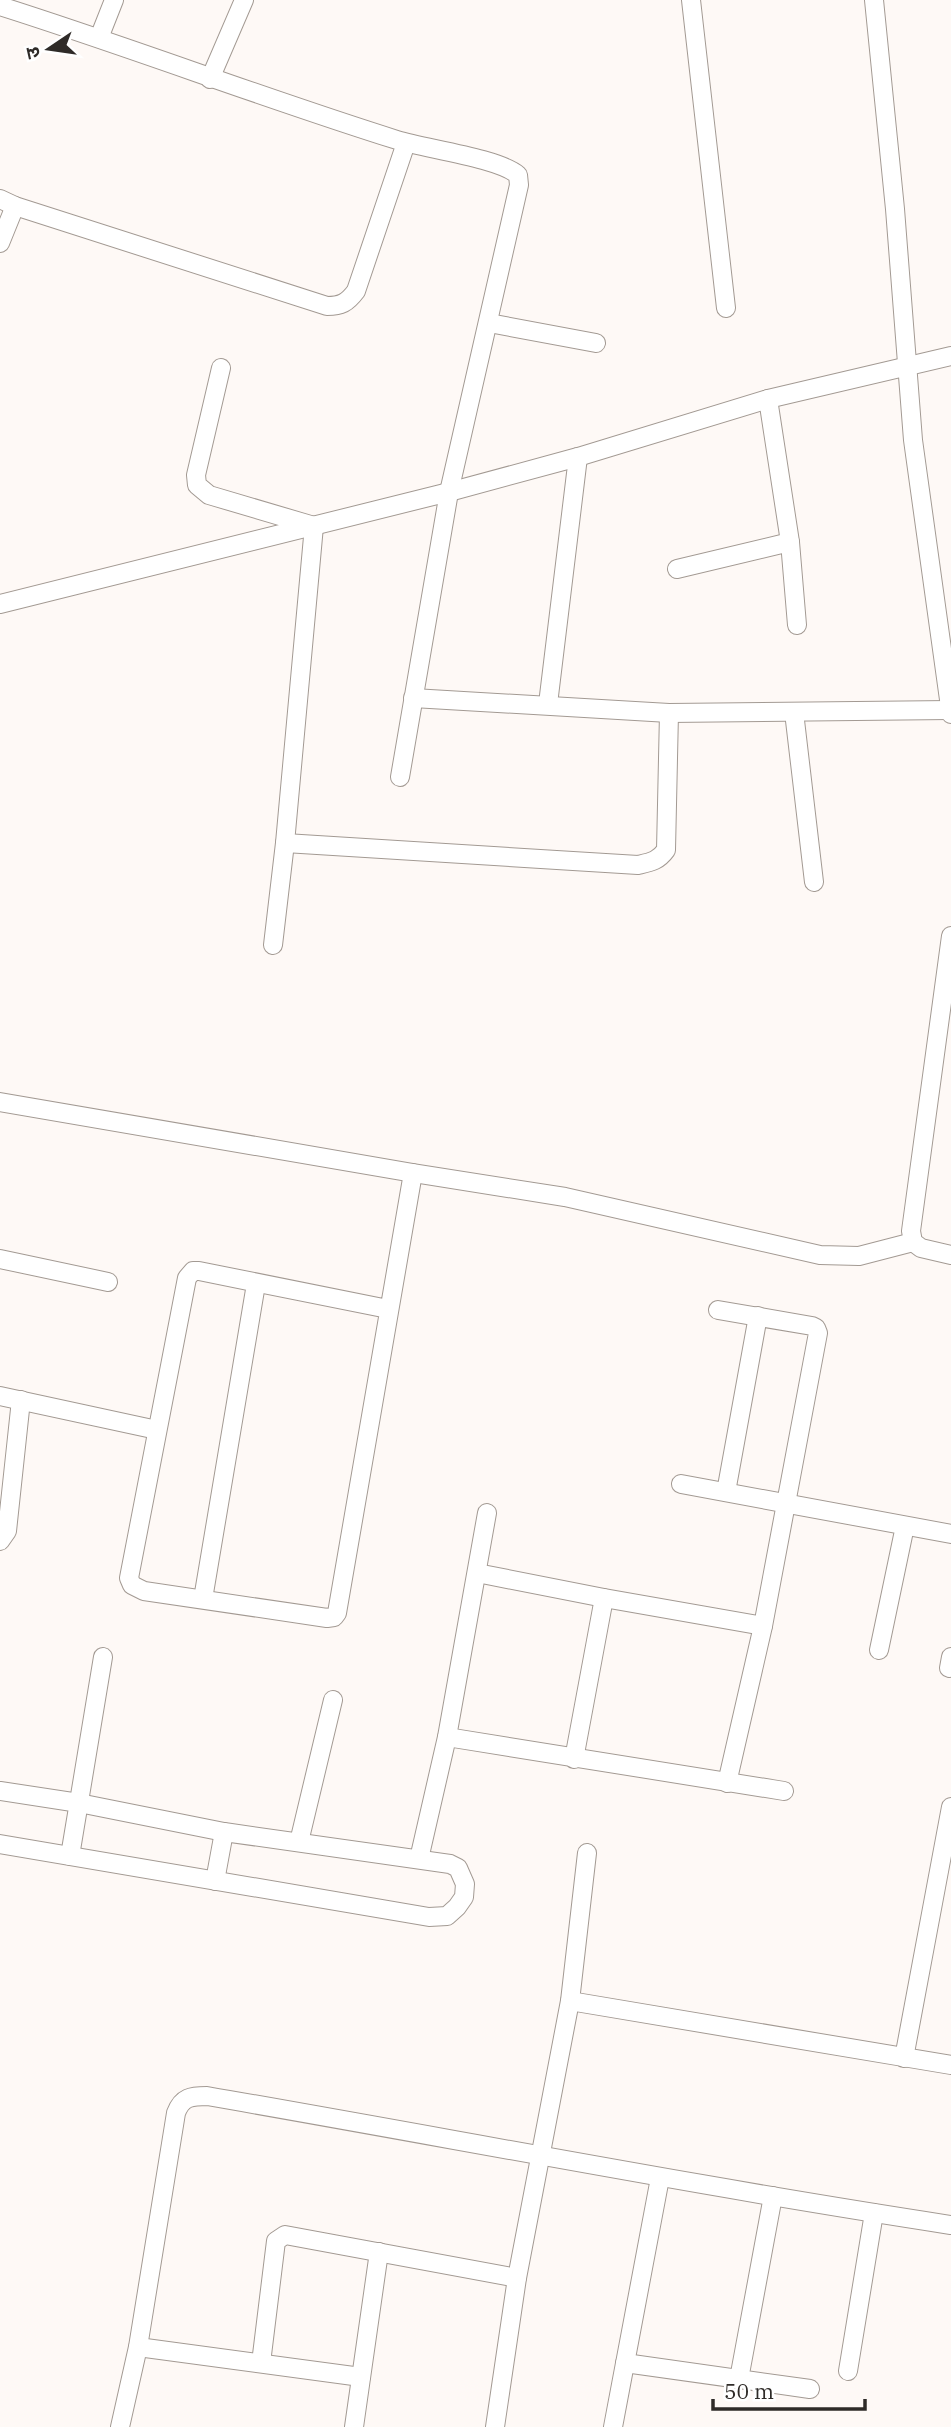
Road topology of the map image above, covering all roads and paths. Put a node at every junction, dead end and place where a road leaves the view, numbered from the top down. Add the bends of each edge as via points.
1 (114, 0) edge
2 (244, 0) edge
3 (691, 0) edge
4 (874, 0) edge
5 (0, 6) edge
6 (99, 38) junction
7 (210, 79) junction
8 (406, 143) junction
9 (8, 203) edge
10 (0, 243) edge
11 (726, 308) dead end
12 (489, 323) junction
13 (596, 343) dead end
14 (951, 356) edge
15 (906, 366) junction
16 (221, 368) dead end
17 (768, 399) junction
18 (578, 457) junction
19 (449, 492) junction
20 (314, 526) junction
21 (790, 542) junction
22 (677, 569) dead end
23 (0, 604) edge
24 (797, 625) dead end
25 (413, 698) junction
26 (548, 704) junction
27 (794, 712) junction
28 (951, 712) edge
29 (669, 713) junction
30 (400, 777) dead end
31 (285, 843) junction
32 (814, 882) dead end
33 (951, 936) edge
34 (273, 945) dead end
35 (0, 1102) edge
36 (413, 1173) junction
37 (913, 1242) junction
38 (951, 1255) edge
39 (0, 1259) edge
40 (108, 1282) dead end
41 (256, 1284) junction
42 (388, 1309) junction
43 (718, 1310) dead end
44 (758, 1317) junction
45 (0, 1396) edge
46 (20, 1400) junction
47 (157, 1430) junction
48 (681, 1484) dead end
49 (726, 1492) junction
50 (786, 1504) junction
51 (487, 1513) dead end
52 (905, 1526) junction
53 (951, 1534) edge
54 (0, 1541) edge
55 (477, 1573) junction
56 (604, 1598) junction
57 (202, 1599) junction
58 (763, 1626) junction
59 (879, 1650) dead end
60 (103, 1657) dead end
61 (333, 1700) dead end
62 (447, 1737) junction
63 (574, 1759) junction
64 (727, 1783) junction
65 (0, 1791) edge
66 (785, 1791) dead end
67 (79, 1803) junction
68 (951, 1807) edge
69 (224, 1832) junction
70 (299, 1842) junction
71 (0, 1844) edge
72 (587, 1853) dead end
73 (70, 1856) junction
74 (419, 1859) junction
75 (215, 1881) junction
76 (570, 2001) junction
77 (904, 2058) junction
78 (951, 2066) edge
79 (540, 2154) junction
80 (660, 2178) junction
81 (773, 2196) junction
82 (874, 2213) junction
83 (951, 2225) edge
84 (379, 2252) junction
85 (517, 2278) junction
86 (138, 2347) junction
87 (261, 2363) junction
88 (625, 2363) junction
89 (848, 2371) dead end
90 (361, 2377) junction
91 (738, 2379) junction
92 (810, 2389) dead end
93 (120, 2427) edge
94 (354, 2427) edge
95 (495, 2427) edge
96 (612, 2427) edge

1 - 6 street
2 - 7 street
3 - 11 street
4 - 15 street
5 - 6 street
6 - 7 street
7 - 8 street
8 - 9 street via 356,291 338,306
8 - 12 street via 503,166 518,175
9 - 10 street
12 - 13 street
12 - 19 street
14 - 15 street
15 - 17 street
15 - 28 street
16 - 20 street via 197,485 209,495
17 - 18 street
17 - 21 street
18 - 19 street
18 - 26 street
19 - 20 street
19 - 25 street
20 - 23 street
20 - 31 street
21 - 22 street
21 - 24 street
25 - 26 street
25 - 30 street
26 - 29 street
27 - 28 street
27 - 29 street
27 - 32 street
29 - 31 street via 666,850 653,862 638,865
31 - 34 street
33 - 37 street
35 - 36 street
36 - 37 street via 565,1197 820,1255 859,1256
36 - 42 street
37 - 38 street
39 - 40 street
41 - 42 street
41 - 47 street via 199,1271 187,1278
41 - 57 street
42 - 57 street via 337,1613 327,1618
43 - 44 street
44 - 49 street
44 - 50 street via 812,1326 817,1333
45 - 46 street
46 - 47 street
46 - 54 street via 7,1531
47 - 57 street via 130,1578 132,1585 144,1591
48 - 49 street
49 - 50 street
50 - 52 street
50 - 58 street
51 - 55 street
52 - 53 street
52 - 59 street
55 - 56 street
55 - 62 street
56 - 58 street
56 - 63 street
58 - 64 street
60 - 67 street
61 - 70 street
62 - 63 street
62 - 74 street
63 - 64 street
64 - 66 street
65 - 67 street
67 - 69 street
67 - 73 street
68 - 77 street
69 - 70 street
69 - 75 street
70 - 74 street
71 - 73 street
72 - 76 street
73 - 75 street
74 - 75 street via 458,1868 465,1884 464,1897 447,1916 429,1917
76 - 77 street
76 - 79 street
77 - 78 street
79 - 80 street
79 - 85 street
79 - 86 street via 207,2096 186,2097 176,2113
80 - 81 street
80 - 88 street
81 - 82 street
81 - 91 street
82 - 83 street
82 - 89 street
84 - 85 street
84 - 87 street via 280,2236
84 - 90 street
85 - 95 street
86 - 87 street
86 - 93 street
87 - 90 street
88 - 91 street
88 - 96 street
90 - 94 street
91 - 92 street

